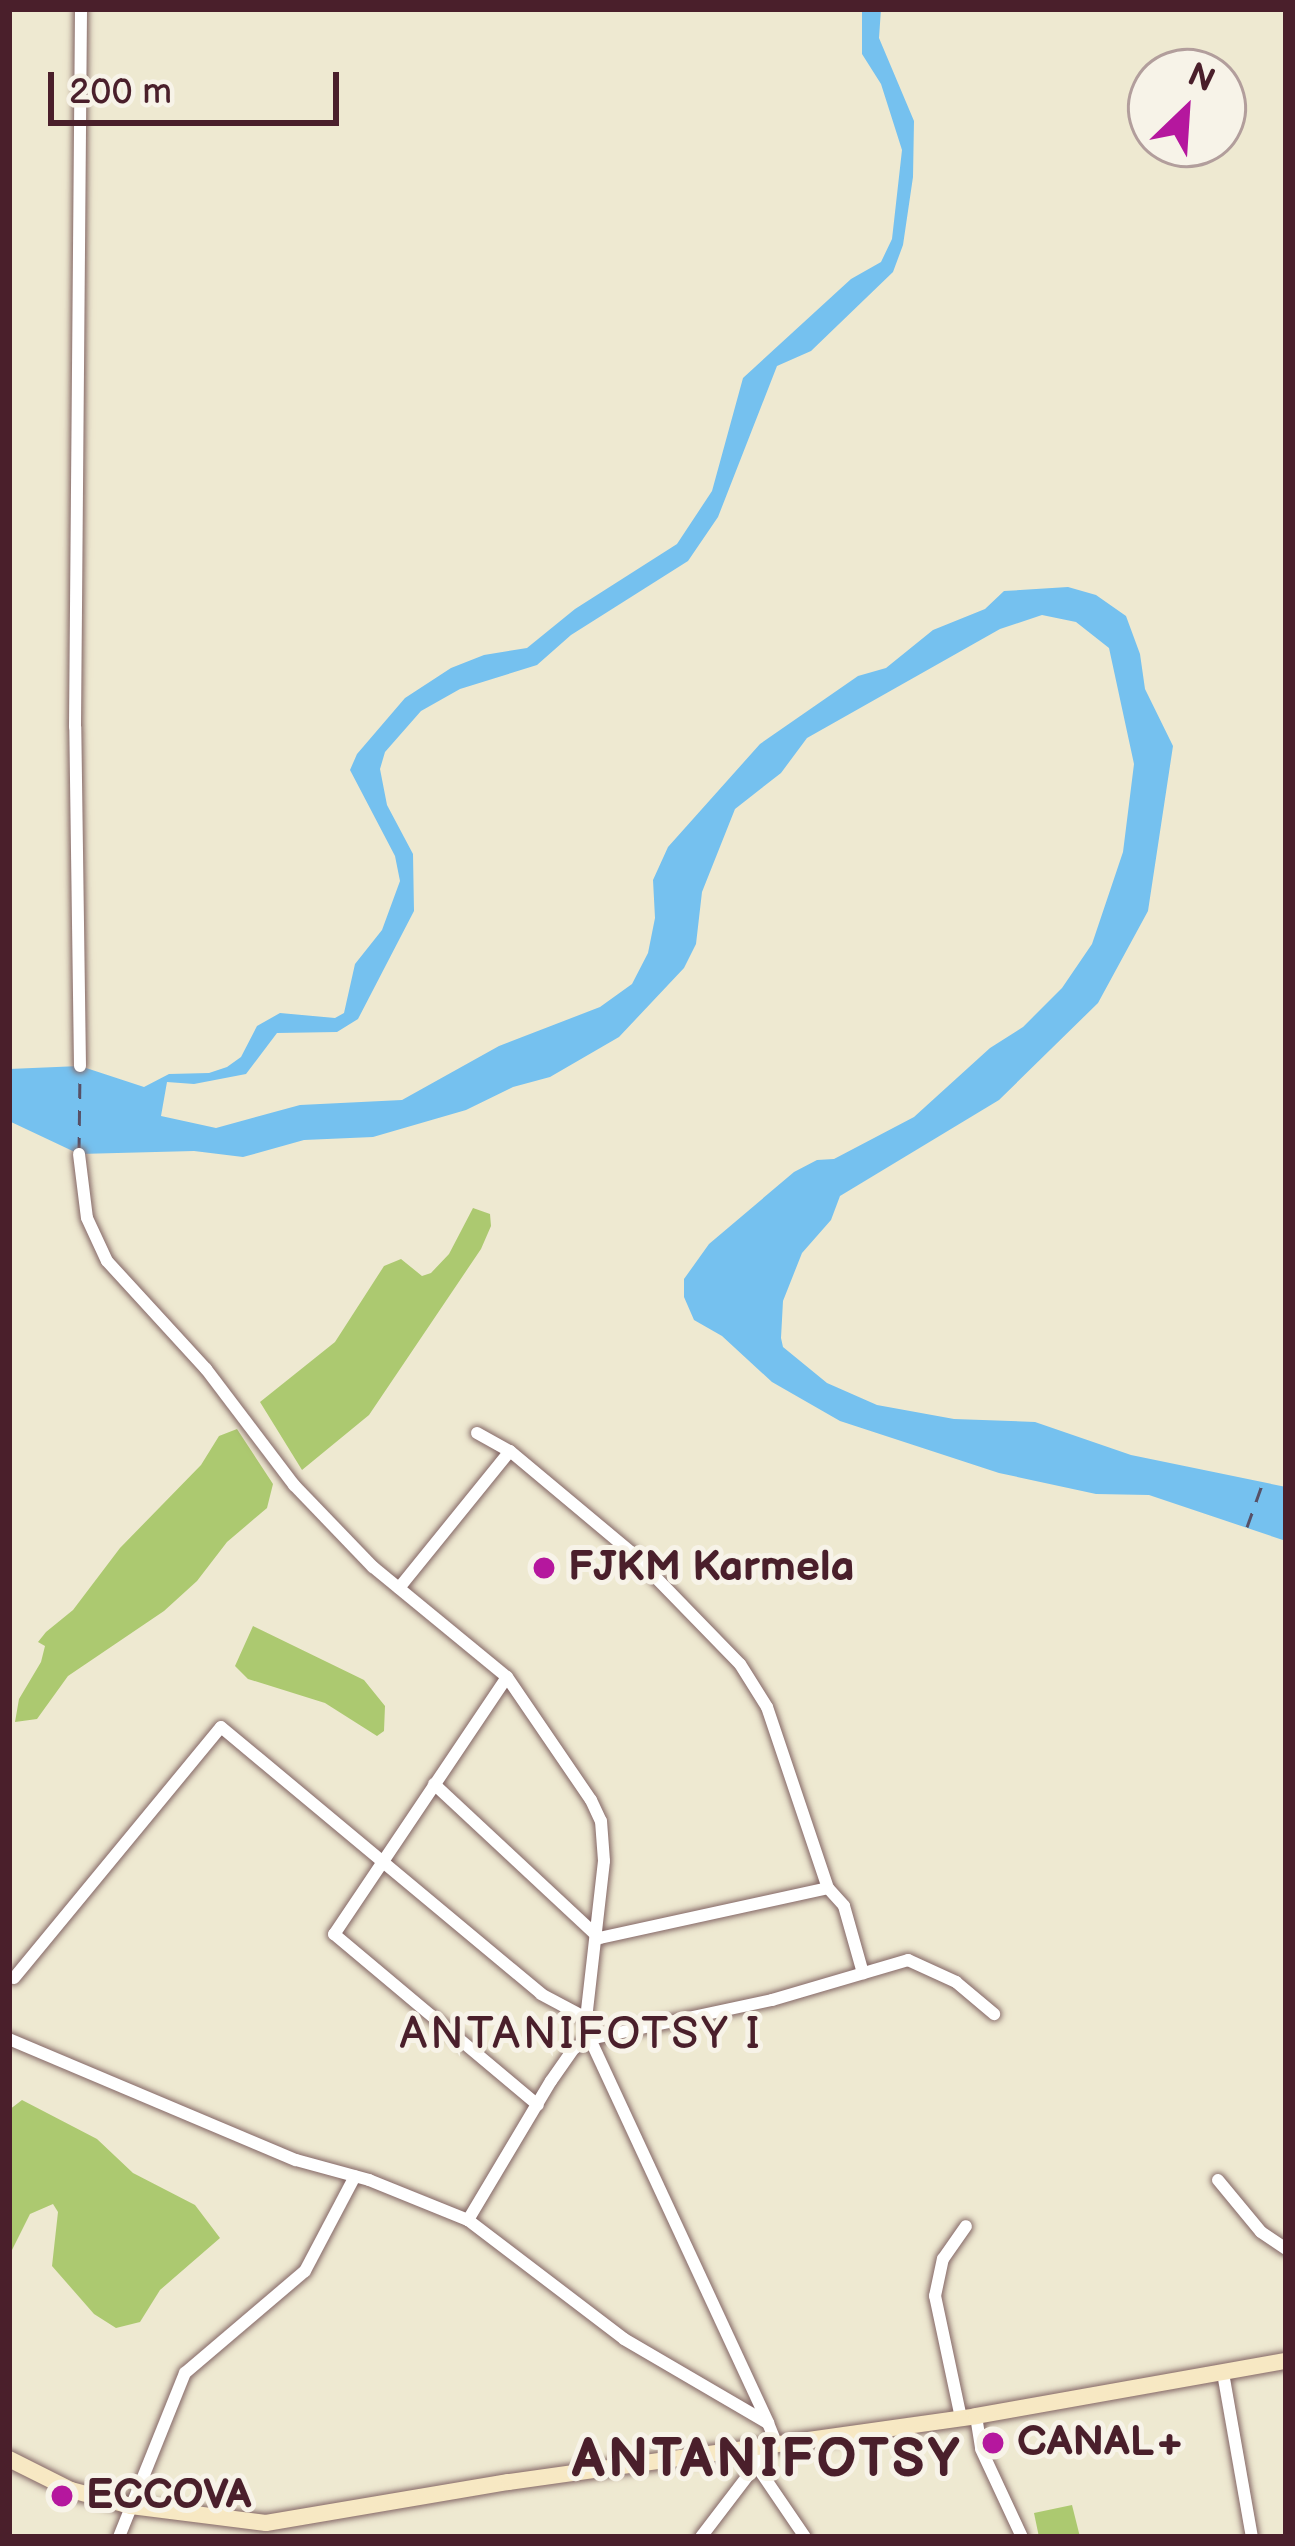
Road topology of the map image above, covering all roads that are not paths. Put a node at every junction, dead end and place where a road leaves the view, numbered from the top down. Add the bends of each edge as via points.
1 (81, 9) edge
2 (80, 1066) dead end
3 (79, 1154) dead end
4 (477, 1433) dead end
5 (510, 1451) junction
6 (399, 1588) junction
7 (507, 1677) junction
8 (434, 1784) junction
9 (379, 1860) junction
10 (829, 1888) junction
11 (599, 1938) junction
12 (863, 1973) junction
13 (14, 1978) dead end
14 (994, 2014) dead end
15 (586, 2018) junction
16 (590, 2038) junction
17 (9, 2039) edge
18 (538, 2105) junction
19 (356, 2176) junction
20 (1218, 2180) dead end
21 (468, 2220) junction
22 (966, 2226) dead end
23 (1286, 2249) edge
24 (1286, 2360) edge
25 (1223, 2373) junction
26 (969, 2417) junction
27 (768, 2423) junction
28 (777, 2445) junction
29 (756, 2458) junction
30 (9, 2459) edge
31 (131, 2506) junction
32 (715, 2521) junction
33 (119, 2537) edge
34 (701, 2537) edge
35 (722, 2537) edge
36 (805, 2537) edge
37 (1022, 2537) edge
38 (1252, 2537) edge

1 - 2 street
3 - 6 street via 87,1218 107,1261 221,1387 294,1485
4 - 5 street
5 - 6 street
5 - 10 street via 631,1552 740,1664 766,1707
6 - 7 street
7 - 8 street
7 - 11 street via 601,1820
8 - 9 street
8 - 11 street
9 - 13 street via 220,1727
9 - 15 street via 541,1994
9 - 18 street via 334,1934
10 - 11 street
10 - 12 street via 844,1906
11 - 15 street
12 - 14 street via 908,1960 956,1982
12 - 16 street
15 - 16 street
16 - 18 street via 573,2049
16 - 27 street
17 - 19 street via 279,2154
18 - 21 street
19 - 21 street
19 - 31 street via 305,2271 185,2373
20 - 23 street
21 - 27 street via 624,2338
22 - 26 street via 943,2259 935,2296
24 - 25 main road
25 - 26 main road
25 - 38 street
26 - 28 main road
26 - 37 street
27 - 28 street
28 - 29 main road
29 - 31 main road via 509,2482 266,2523
29 - 32 street
29 - 36 street
30 - 31 main road via 71,2490
31 - 33 street
32 - 34 street
32 - 35 street

